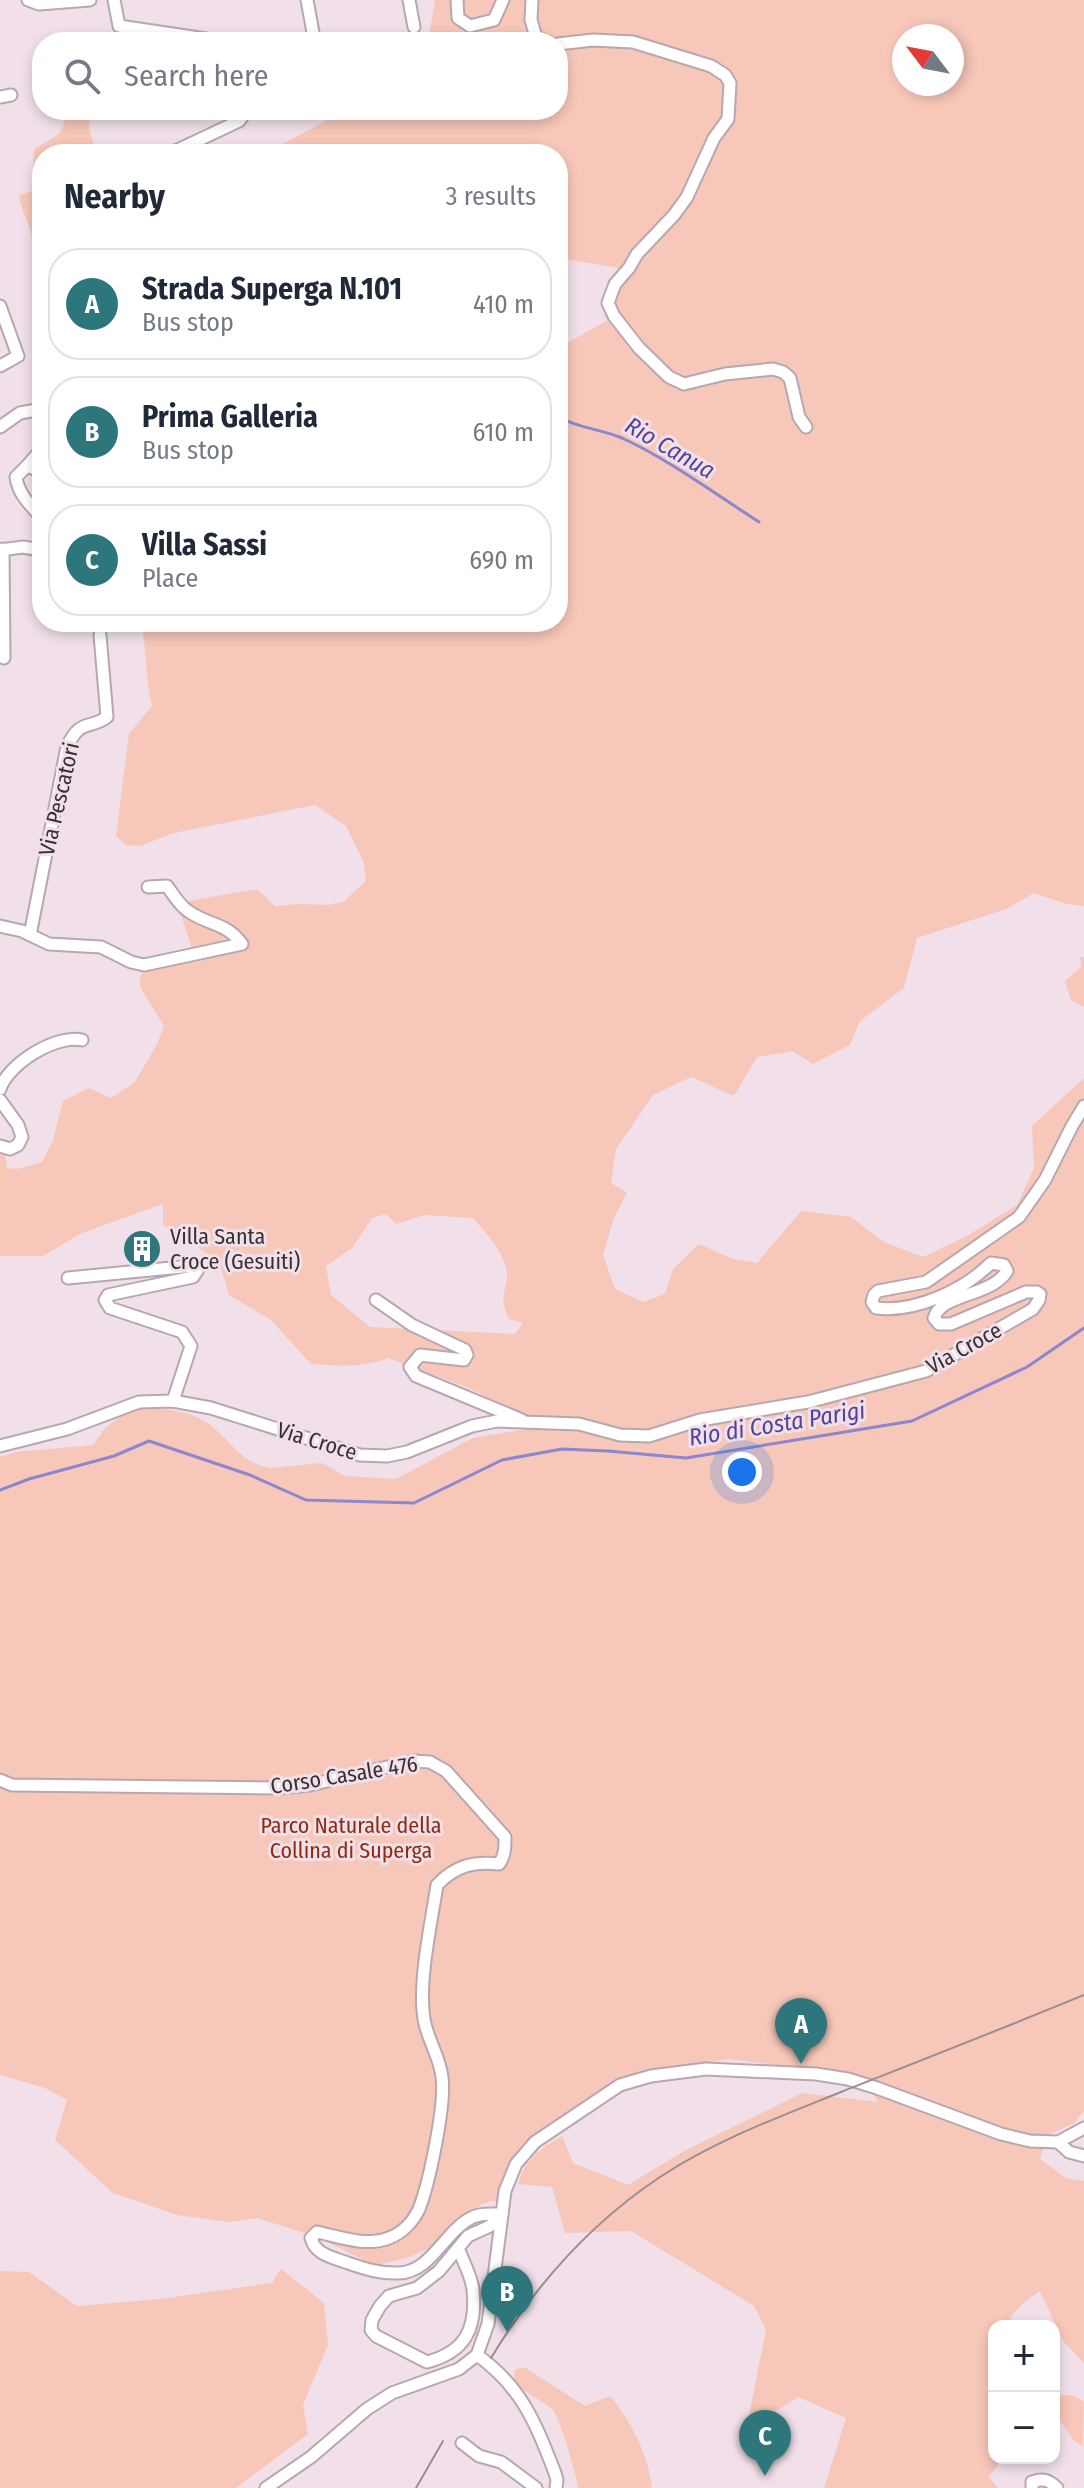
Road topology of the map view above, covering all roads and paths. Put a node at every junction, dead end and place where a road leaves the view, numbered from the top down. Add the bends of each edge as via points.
1 (28, 0) edge
2 (90, 0) edge
3 (114, 0) edge
4 (307, 0) edge
5 (409, 0) edge
6 (457, 0) edge
7 (503, 0) edge
8 (532, 0) edge
9 (414, 27) dead end
10 (159, 32) edge
11 (313, 32) edge
12 (535, 32) edge
13 (568, 43) edge
14 (240, 120) edge
15 (190, 144) edge
16 (0, 306) edge
17 (0, 366) edge
18 (32, 411) edge
19 (0, 427) edge
20 (806, 427) dead end
21 (32, 460) edge
22 (27, 466) junction
23 (32, 468) edge
24 (32, 505) edge
25 (32, 548) edge
26 (1, 549) edge
27 (100, 635) dead end
28 (4, 658) dead end
29 (148, 887) dead end
30 (0, 926) edge
31 (30, 935) junction
32 (82, 1040) dead end
33 (0, 1089) edge
34 (0, 1100) edge
35 (1084, 1106) edge
36 (0, 1146) edge
37 (68, 1278) dead end
38 (376, 1300) dead end
39 (173, 1401) junction
40 (525, 1423) junction
41 (0, 1446) edge
42 (0, 1780) edge
43 (1084, 2128) edge
44 (1058, 2142) junction
45 (1084, 2156) edge
46 (502, 2214) junction
47 (458, 2248) junction
48 (477, 2355) junction
49 (462, 2443) dead end
50 (266, 2488) edge
51 (536, 2488) edge
52 (556, 2488) edge
53 (1032, 2488) edge
54 (1057, 2488) edge

1 - 2 street
3 - 10 street via 119,26
4 - 11 street
5 - 9 street
6 - 7 street via 458,18 470,26 494,20
8 - 12 street
13 - 20 street via 633,42 711,66 730,83 728,119 687,197 637,254 608,303 639,348 684,384 725,374 783,372 790,378
14 - 15 street
16 - 17 street via 18,356
18 - 19 street
21 - 22 street
22 - 23 street
22 - 24 street via 16,477 17,485
25 - 26 street
26 - 28 street
27 - 31 street, Via Pescatori via 107,717 85,724 67,747
29 - 31 street via 167,886 184,909 232,930 242,944 144,965 101,947 49,944
30 - 31 street
32 - 33 street via 45,1046 16,1067
34 - 36 street via 22,1137 10,1149
35 - 40 street, Via Croce via 1019,1217 926,1282 874,1295 876,1308 923,1303 958,1289 991,1263 1004,1265 1005,1275 936,1310 939,1324 951,1324 1026,1292 1040,1294 1033,1309 926,1371 649,1436 579,1424
37 - 39 street via 192,1266 197,1271 193,1277 108,1295 105,1300 110,1308 182,1332 188,1339 191,1346
38 - 40 street via 412,1325 465,1350 464,1360 420,1355 410,1367 416,1376
39 - 40 street, Via Croce via 360,1455 407,1452 497,1421
39 - 41 street, Via Croce via 139,1402 67,1429
42 - 46 street, Corso Casale 476 via 12,1785 260,1789 310,1785 413,1761 446,1771 505,1837 505,1846 499,1864 473,1863 437,1885 423,2000 442,2077 441,2101 419,2209 402,2232 388,2239 370,2243 317,2232 311,2238 325,2255 374,2272 401,2273 416,2269 471,2218
43 - 44 street
44 - 45 street
44 - 46 street via 1001,2134 848,2079 760,2070 663,2074 620,2085 535,2142 516,2164
46 - 47 street
46 - 48 street via 488,2324
47 - 47 street via 474,2288 472,2321 463,2343 427,2362 376,2336 372,2320 389,2296 417,2288
48 - 50 street via 459,2369 392,2393
48 - 52 street via 497,2370 529,2410
49 - 51 street via 479,2456 501,2462
53 - 54 street via 1040,2479

